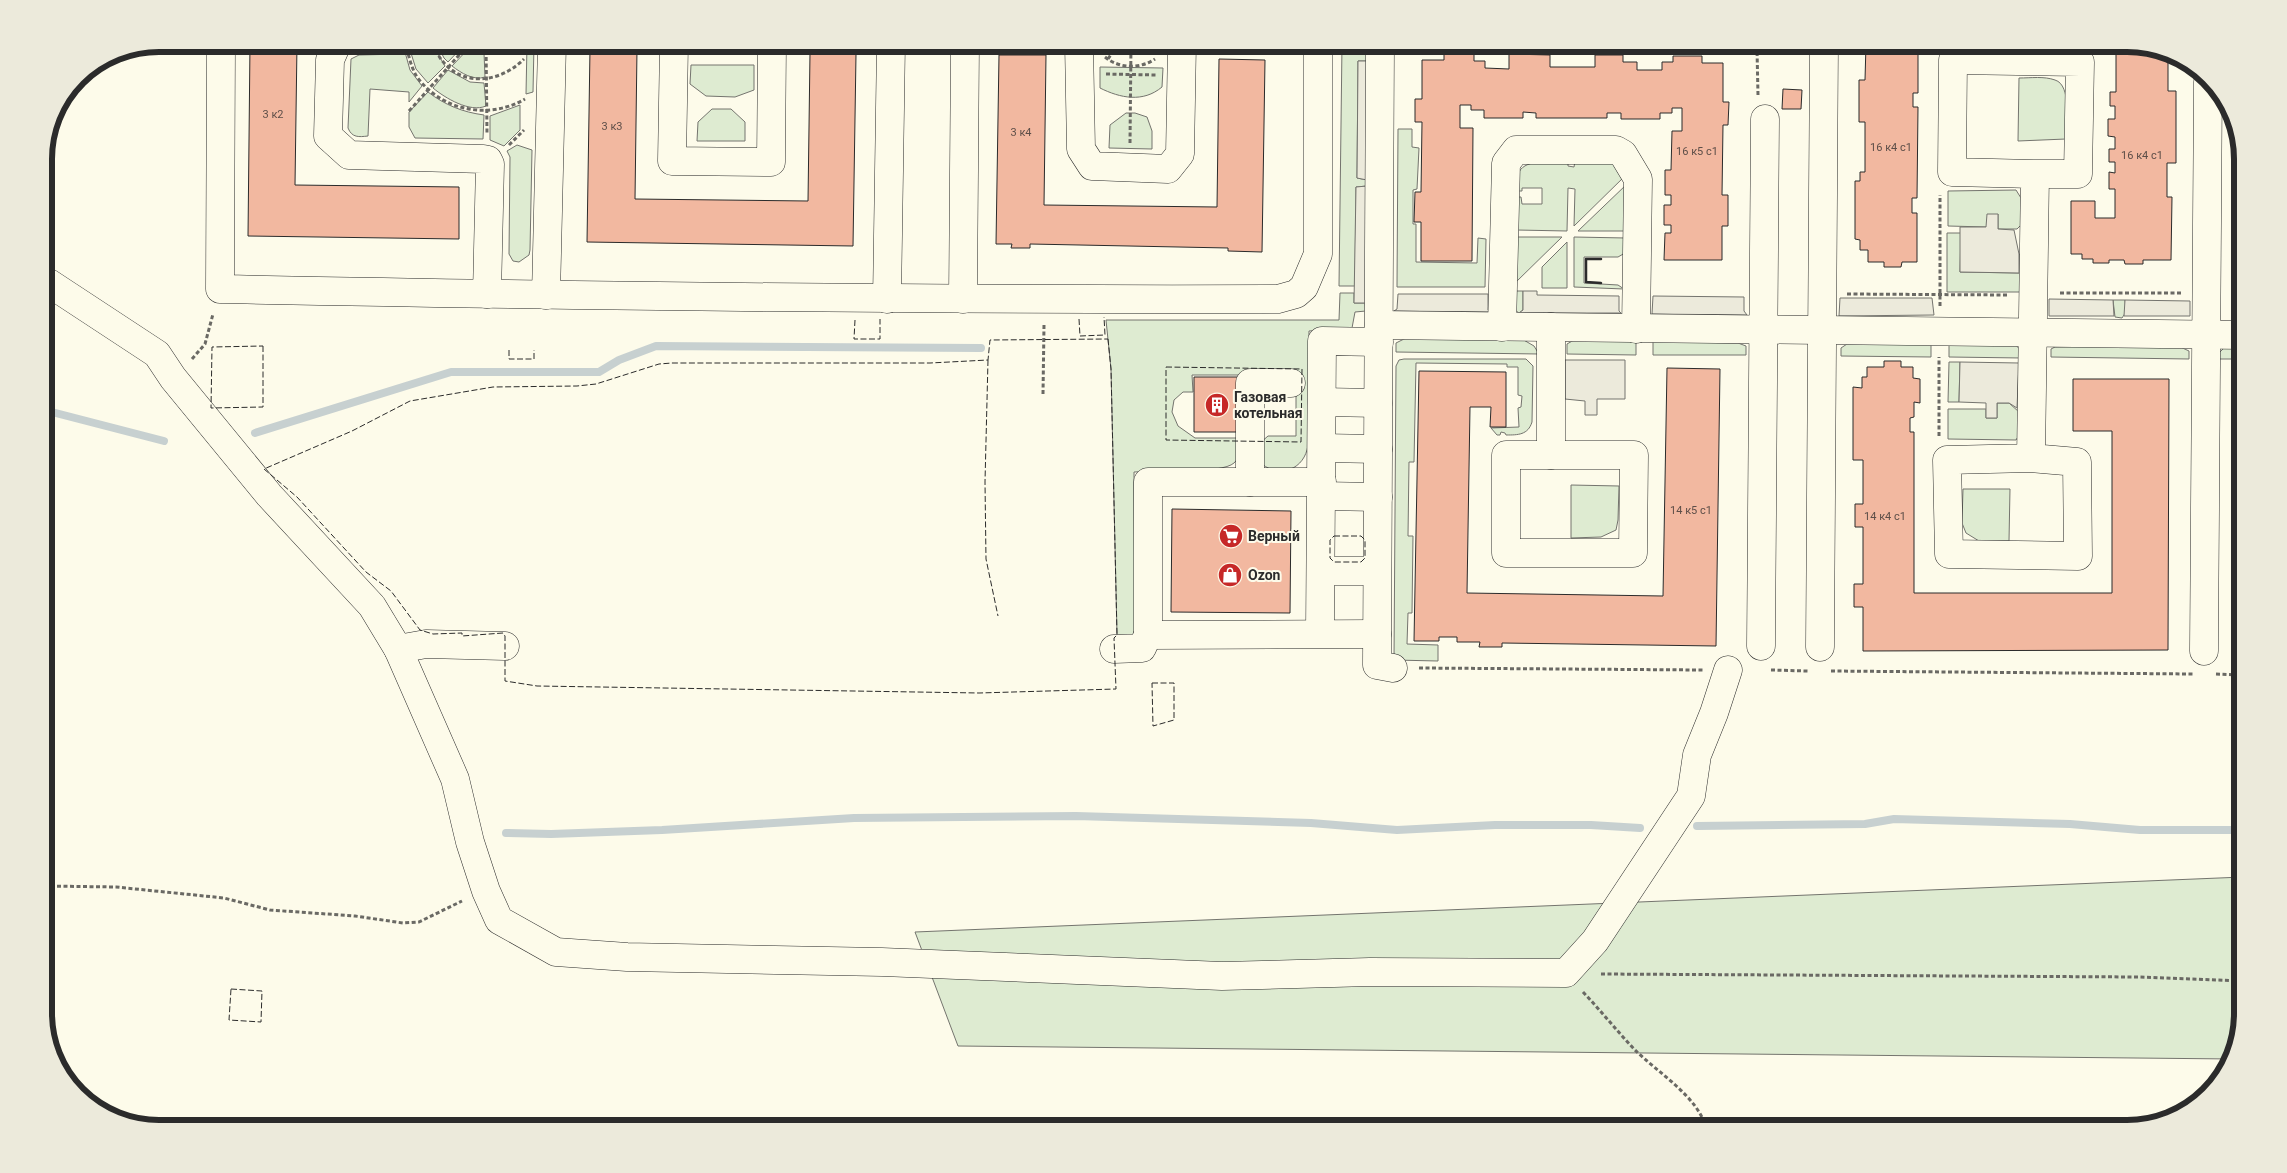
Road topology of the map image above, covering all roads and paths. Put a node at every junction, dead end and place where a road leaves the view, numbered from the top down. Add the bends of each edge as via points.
1 (221, 52) edge
2 (334, 52) edge
3 (408, 52) edge
4 (438, 52) edge
5 (461, 52) edge
6 (486, 52) edge
7 (552, 52) edge
8 (674, 52) edge
9 (772, 52) edge
10 (891, 52) edge
11 (965, 52) edge
12 (1091, 52) edge
13 (1096, 52) edge
14 (1113, 52) edge
15 (1131, 52) edge
16 (1165, 52) edge
17 (1167, 52) edge
18 (1318, 52) edge
19 (1380, 52) edge
20 (1757, 52) edge
21 (1824, 52) edge
22 (524, 59) dead end
23 (1108, 59) junction
24 (448, 66) junction
25 (1131, 66) junction
26 (1097, 74) dead end
27 (1131, 74) junction
28 (1165, 75) dead end
29 (487, 80) junction
30 (428, 89) junction
31 (2208, 89) edge
32 (529, 96) dead end
33 (409, 110) dead end
34 (488, 111) junction
35 (1765, 119) joint
36 (529, 125) dead end
37 (487, 135) dead end
38 (503, 150) dead end
39 (1130, 151) dead end
40 (2035, 174) junction
41 (1940, 187) dead end
42 (53, 286) edge
43 (220, 289) junction
44 (2057, 293) dead end
45 (2183, 293) dead end
46 (487, 294) junction
47 (1822, 294) junction
48 (546, 295) junction
49 (1940, 295) junction
50 (2012, 295) dead end
51 (887, 299) junction
52 (963, 299) junction
53 (1940, 309) dead end
54 (1502, 326) junction
55 (1552, 327) junction
56 (1636, 329) junction
57 (1763, 329) junction
58 (1822, 330) junction
59 (1379, 333) junction
60 (2033, 333) junction
61 (2206, 334) junction
62 (2234, 335) edge
63 (1044, 339) dead end
64 (1939, 352) dead end
65 (173, 378) junction
66 (1291, 383) dead end
67 (1043, 394) dead end
68 (1322, 402) junction
69 (1378, 402) junction
70 (1939, 442) dead end
71 (1322, 448) junction
72 (1378, 449) junction
73 (1551, 455) junction
74 (2031, 458) junction
75 (1250, 482) junction
76 (1322, 489) junction
77 (1378, 497) junction
78 (1320, 571) junction
79 (1378, 571) junction
80 (1320, 633) junction
81 (1377, 634) junction
82 (1148, 635) junction
83 (505, 646) dead end
84 (1761, 646) dead end
85 (1820, 647) dead end
86 (398, 649) junction
87 (1114, 649) dead end
88 (2204, 651) dead end
89 (1393, 668) dead end
90 (1728, 670) dead end
91 (53, 886) edge
92 (486, 891) junction
93 (1566, 973) junction
94 (2234, 981) edge
95 (1704, 1120) edge

1 - 43 street
2 - 46 street via 330,60 328,136 349,155 488,160
3 - 30 path via 414,72
4 - 24 path
5 - 24 path
6 - 29 path
7 - 48 street
8 - 9 street via 672,160 770,162
10 - 51 street
11 - 52 street
12 - 17 street via 1081,149 1092,166 1168,168 1180,154
13 - 23 path
14 - 23 path
15 - 25 path
16 - 25 path via 1145,64
18 - 52 street via 1318,254 1304,287 1296,294 1278,300
19 - 59 street
20 - 35 path via 1758,103
21 - 47 street
22 - 29 path via 514,69
23 - 25 path
24 - 29 path via 462,76
24 - 30 path
25 - 27 path
26 - 27 path
27 - 28 path
27 - 39 path
29 - 34 path
30 - 33 path
30 - 34 path via 456,106
31 - 61 street
32 - 34 path via 513,106
34 - 37 path
35 - 57 street
36 - 38 path
40 - 40 street via 1952,172 1953,60 2080,62 2078,174
40 - 60 street
41 - 49 path
42 - 65 street via 157,354
43 - 46 street
43 - 65 path via 205,344 184,370
44 - 45 path
46 - 48 street
47 - 49 path
47 - 58 street
48 - 51 street
49 - 50 path
49 - 53 path
51 - 52 street
54 - 55 street
54 - 56 street via 1506,163 1516,150 1616,150 1623,154 1638,179
54 - 59 street
55 - 56 street
55 - 73 street
56 - 57 street
57 - 58 street
57 - 84 street
58 - 60 street
58 - 85 street
59 - 68 street via 1322,341
59 - 69 street
60 - 61 street
60 - 74 street
61 - 62 street
61 - 88 street
63 - 67 path
64 - 70 path
65 - 86 street via 269,495 372,606
66 - 75 street via 1250,383
68 - 69 street
68 - 71 street
69 - 72 street
71 - 72 street
71 - 76 street
72 - 77 street
73 - 73 street via 1506,455 1506,553 1633,553 1634,455
74 - 74 street via 2078,462 2078,556 1949,554 1947,460
75 - 76 street
75 - 82 street via 1148,482
76 - 77 street
76 - 78 street
77 - 79 street
78 - 79 street
78 - 80 street
79 - 81 street
80 - 81 street
80 - 82 street
81 - 89 street via 1377,665
82 - 87 street via 1142,648
83 - 86 street via 473,640
86 - 92 street via 455,779
90 - 93 street via 1697,755 1691,796 1595,942
91 - 92 path via 116,886 224,898 270,910 403,923 419,922
92 - 93 street via 499,920 556,952 1222,976 1370,972
93 - 94 path
93 - 95 path via 1636,1051 1684,1093

